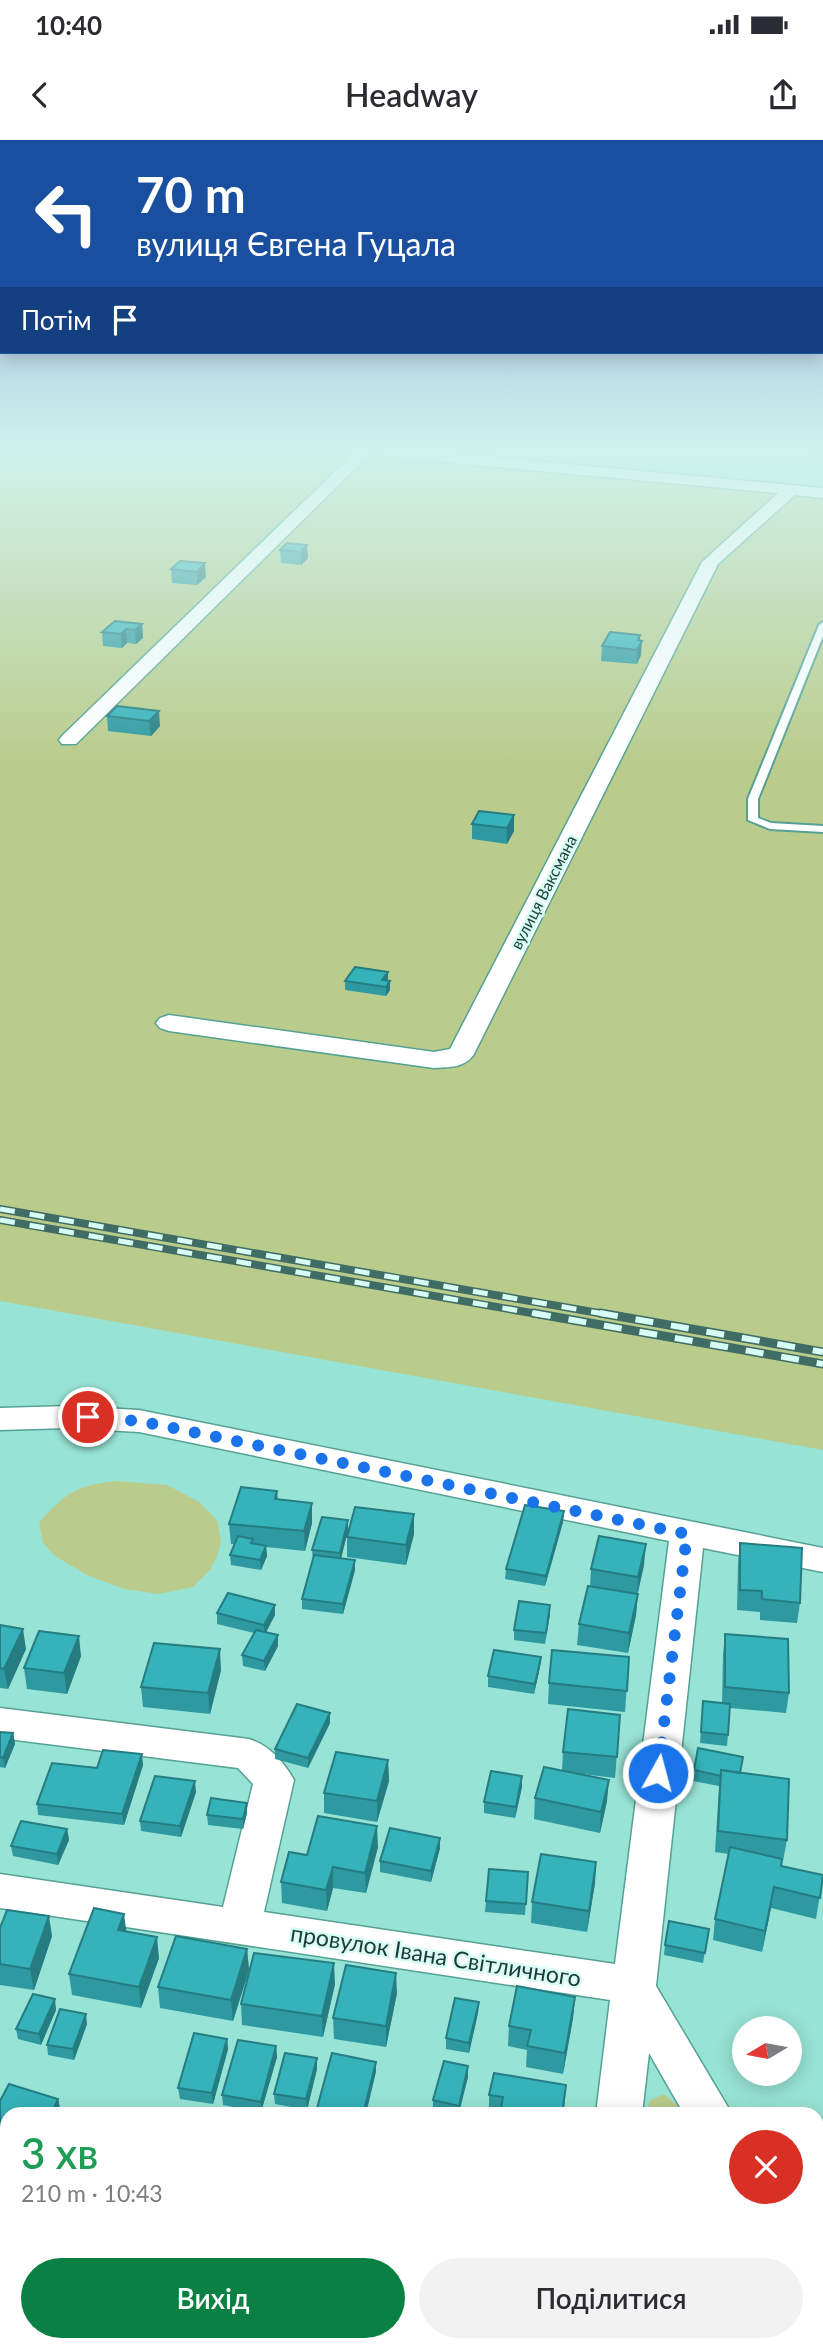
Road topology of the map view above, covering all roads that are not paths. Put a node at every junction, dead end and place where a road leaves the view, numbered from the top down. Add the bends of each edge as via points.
1 (258, 555) edge
2 (719, 555) edge
3 (823, 625) edge
4 (68, 740) dead end
5 (823, 829) edge
6 (169, 1023) dead end
7 (0, 1419) edge
8 (687, 1534) junction
9 (823, 1560) edge
10 (0, 1723) edge
11 (0, 1891) edge
12 (240, 1925) junction
13 (632, 1985) junction
14 (620, 2107) edge
15 (705, 2107) edge

1 - 4 street
2 - 6 street, вулиця Ваксмана via 711,562 461,1055 434,1060
3 - 5 lane via 752,809 753,820 770,826
7 - 8 street via 139,1421
8 - 9 street
8 - 13 street
10 - 12 street via 249,1755 274,1780
11 - 12 street, провулок Івана Світличного
12 - 13 street, провулок Івана Світличного
13 - 14 street
13 - 15 street

